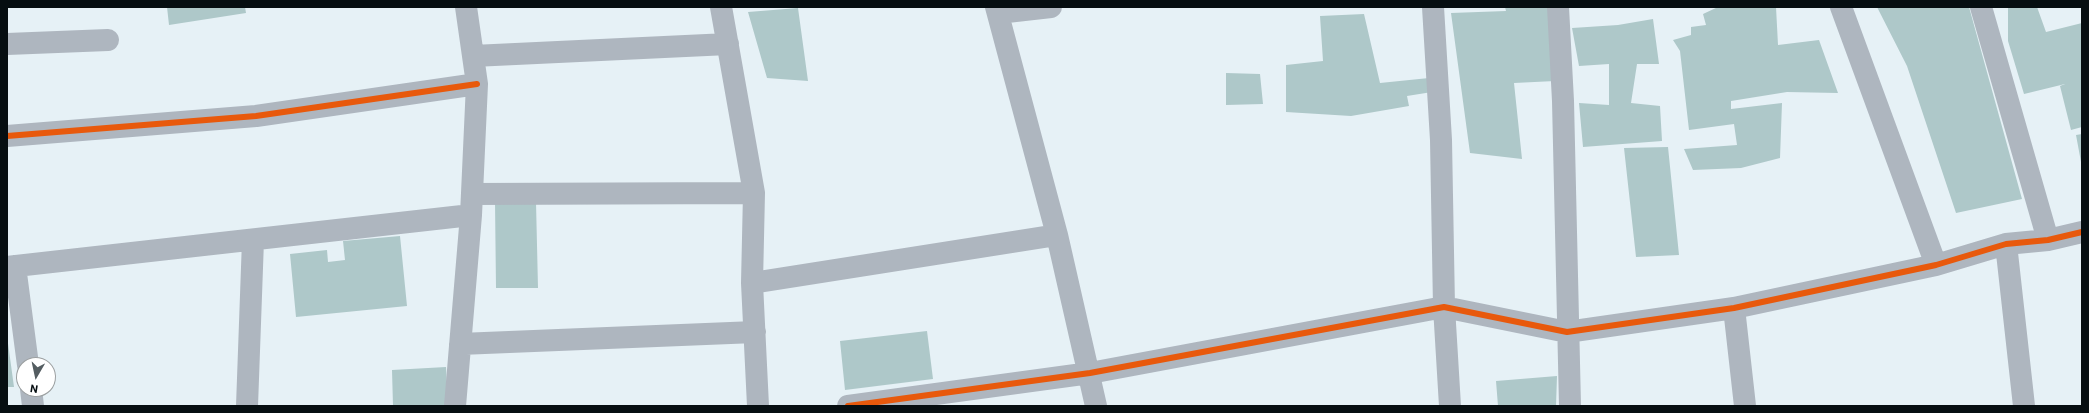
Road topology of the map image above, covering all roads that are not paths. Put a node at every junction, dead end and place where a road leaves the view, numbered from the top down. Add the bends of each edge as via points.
1 (466, 7) edge
2 (721, 7) edge
3 (1051, 7) edge
4 (1433, 7) edge
5 (1558, 7) edge
6 (1841, 7) edge
7 (1981, 7) edge
8 (997, 10) edge
9 (108, 40) dead end
10 (7, 44) edge
11 (728, 44) junction
12 (473, 56) junction
13 (477, 84) junction
14 (7, 136) edge
15 (754, 193) junction
16 (471, 205) junction
17 (2082, 232) edge
18 (1057, 235) junction
19 (253, 240) junction
20 (2048, 240) junction
21 (2006, 244) junction
22 (1936, 265) junction
23 (11, 267) edge
24 (752, 283) junction
25 (1444, 307) junction
26 (1734, 308) junction
27 (755, 332) junction
28 (1567, 332) junction
29 (460, 344) junction
30 (27, 357) edge
31 (1090, 373) junction
32 (247, 406) edge
33 (455, 406) edge
34 (758, 406) edge
35 (853, 406) edge
36 (1096, 406) edge
37 (1450, 406) edge
38 (1570, 406) edge
39 (1745, 406) edge
40 (2024, 406) edge

1 - 12 street
2 - 11 street
3 - 8 street
4 - 25 street via 1441,140
5 - 28 street via 1563,101
6 - 22 street
7 - 20 street
8 - 18 street
9 - 10 street
11 - 12 street
11 - 15 street
12 - 13 street
13 - 14 street via 256,116
13 - 16 street
15 - 16 street
15 - 24 street
16 - 19 street
16 - 29 street
17 - 20 street
18 - 24 street
18 - 31 street
19 - 23 street
19 - 32 street
20 - 21 street
21 - 22 street
21 - 40 street
22 - 26 street
23 - 30 street
24 - 27 street
25 - 28 street
25 - 31 street
25 - 37 street
26 - 28 street
26 - 39 street
27 - 29 street
27 - 34 street
28 - 38 street
29 - 33 street
31 - 35 street
31 - 36 street

